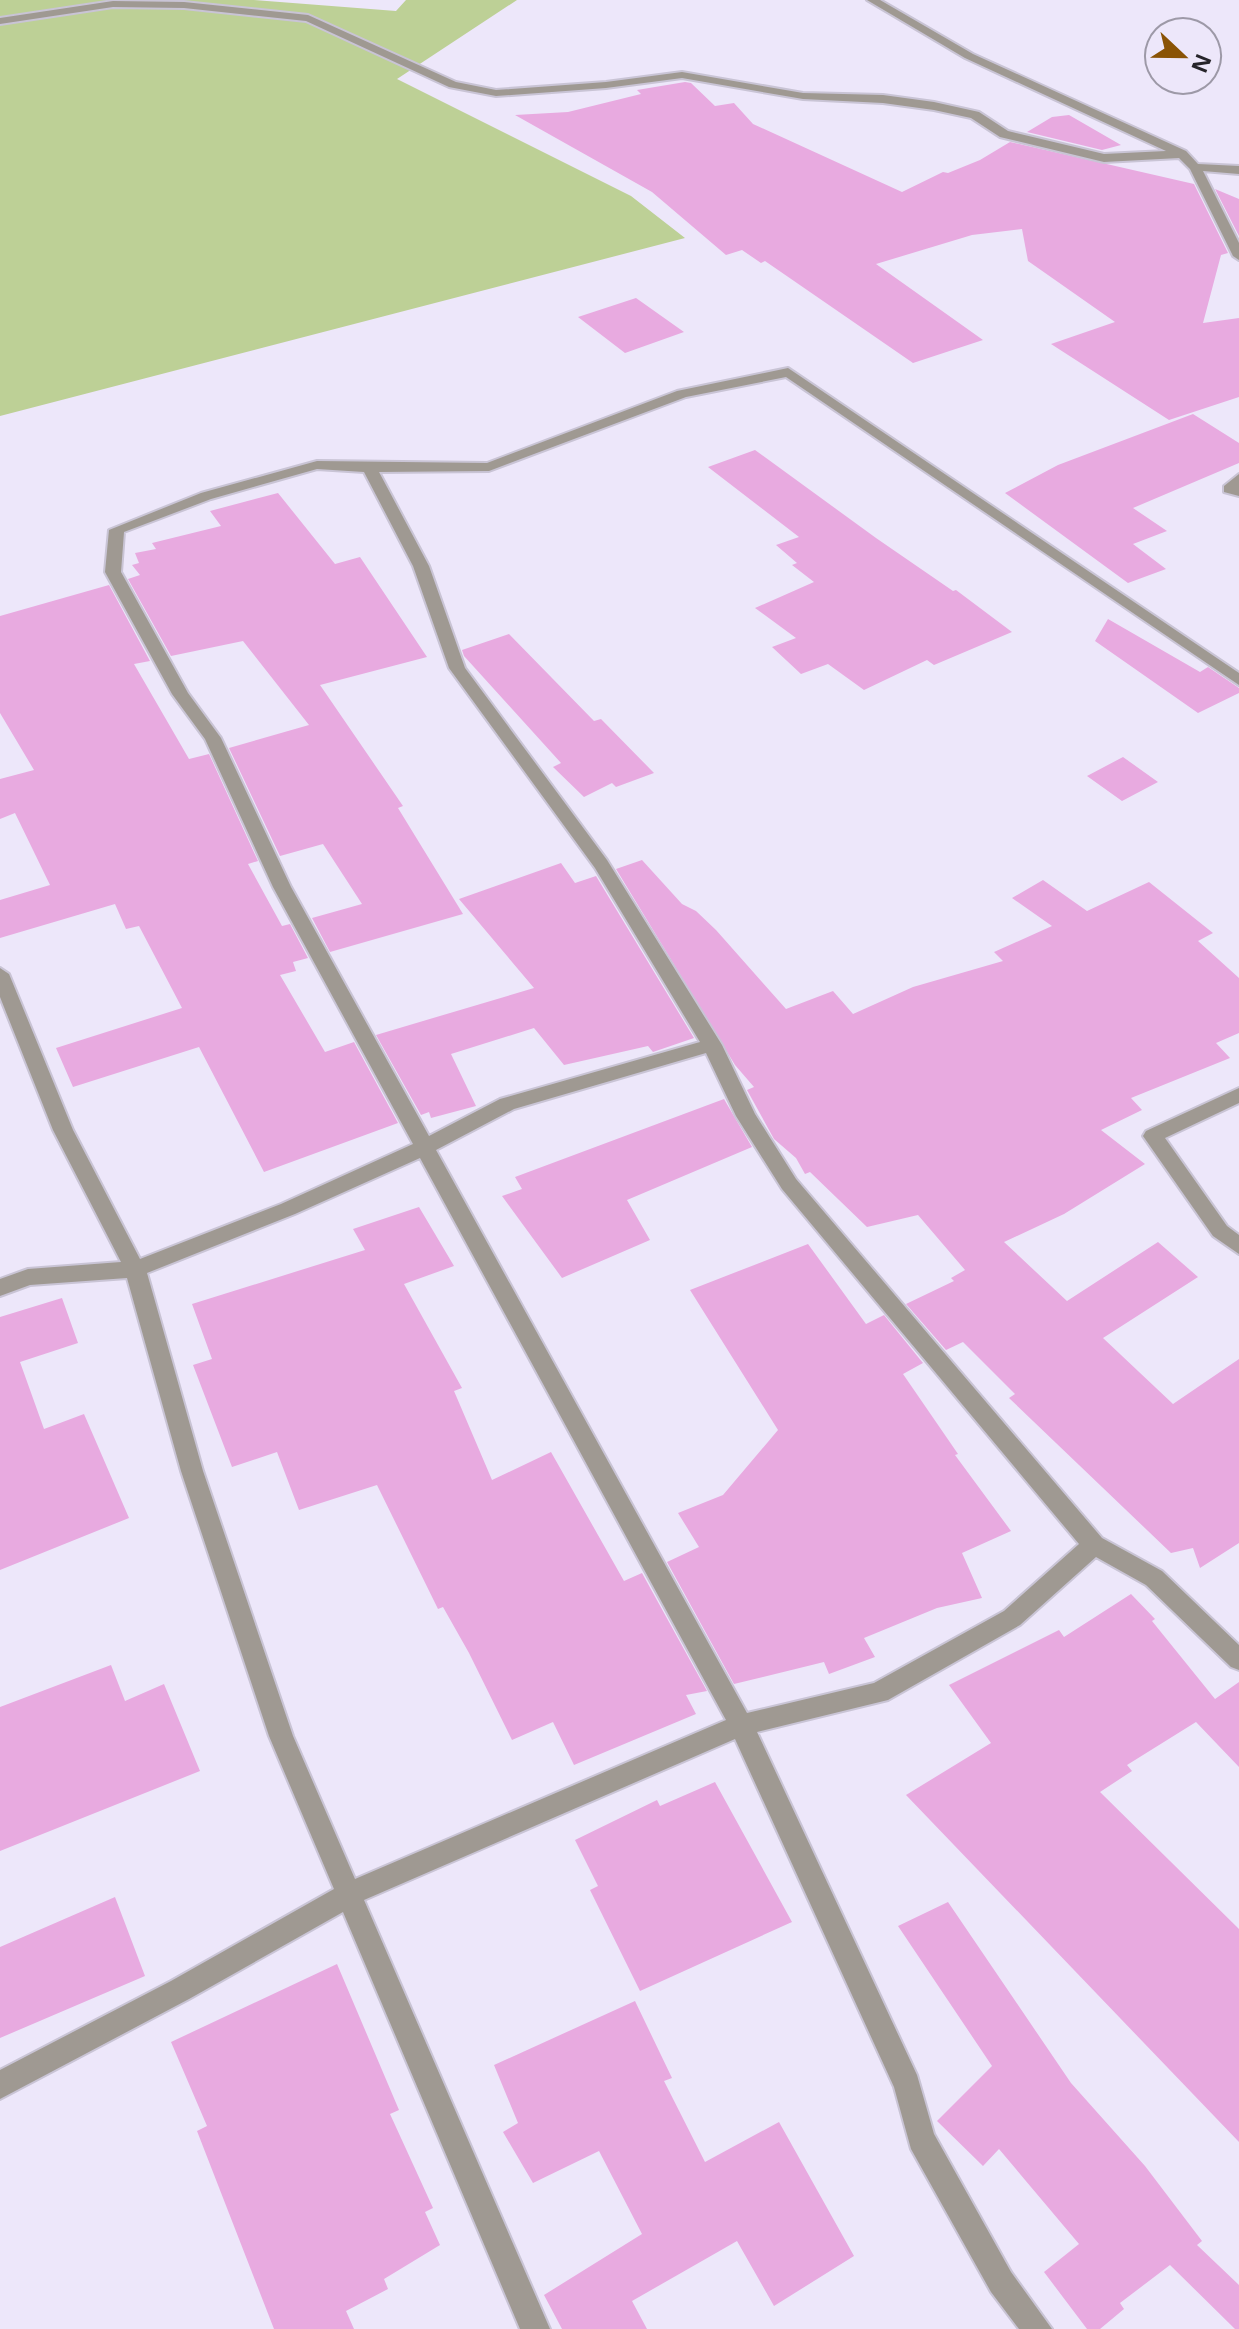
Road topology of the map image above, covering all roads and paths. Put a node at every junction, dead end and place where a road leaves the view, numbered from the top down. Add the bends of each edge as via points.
1 (872, 0) edge
2 (0, 21) edge
3 (1182, 154) junction
4 (1195, 167) junction
5 (1239, 170) edge
6 (1239, 256) edge
7 (369, 468) junction
8 (1239, 478) edge
9 (1239, 492) edge
10 (1239, 680) edge
11 (0, 974) edge
12 (712, 1045) junction
13 (1239, 1095) edge
14 (425, 1147) junction
15 (1239, 1246) edge
16 (135, 1269) junction
17 (0, 1288) edge
18 (1094, 1545) junction
19 (1239, 1660) edge
20 (741, 1725) junction
21 (350, 1894) junction
22 (0, 2085) edge
23 (535, 2329) edge
24 (1037, 2329) edge

1 - 3 street via 969,56
2 - 3 street via 113,4 250,11 308,18 477,92 682,75 803,96 934,106 975,115 1004,134 1104,158
3 - 4 street
4 - 5 street
4 - 6 street
7 - 10 street via 489,467 682,394 788,372
7 - 12 street via 421,566 457,668 601,864
7 - 14 street via 317,465 206,496 117,530 113,572 180,694 213,738 282,887
8 - 9 street via 1229,489
11 - 16 street via 63,1130
12 - 14 street via 507,1104
12 - 18 street via 746,1116 789,1184
13 - 15 street via 1153,1136 1220,1231
14 - 16 street via 288,1209
14 - 20 street
16 - 17 street via 28,1277
16 - 21 street via 192,1471 281,1736
18 - 19 street via 1154,1578
18 - 20 street via 1012,1618 879,1692
20 - 21 street
20 - 24 street via 907,2085 921,2139 1001,2282
21 - 22 street
21 - 23 street

